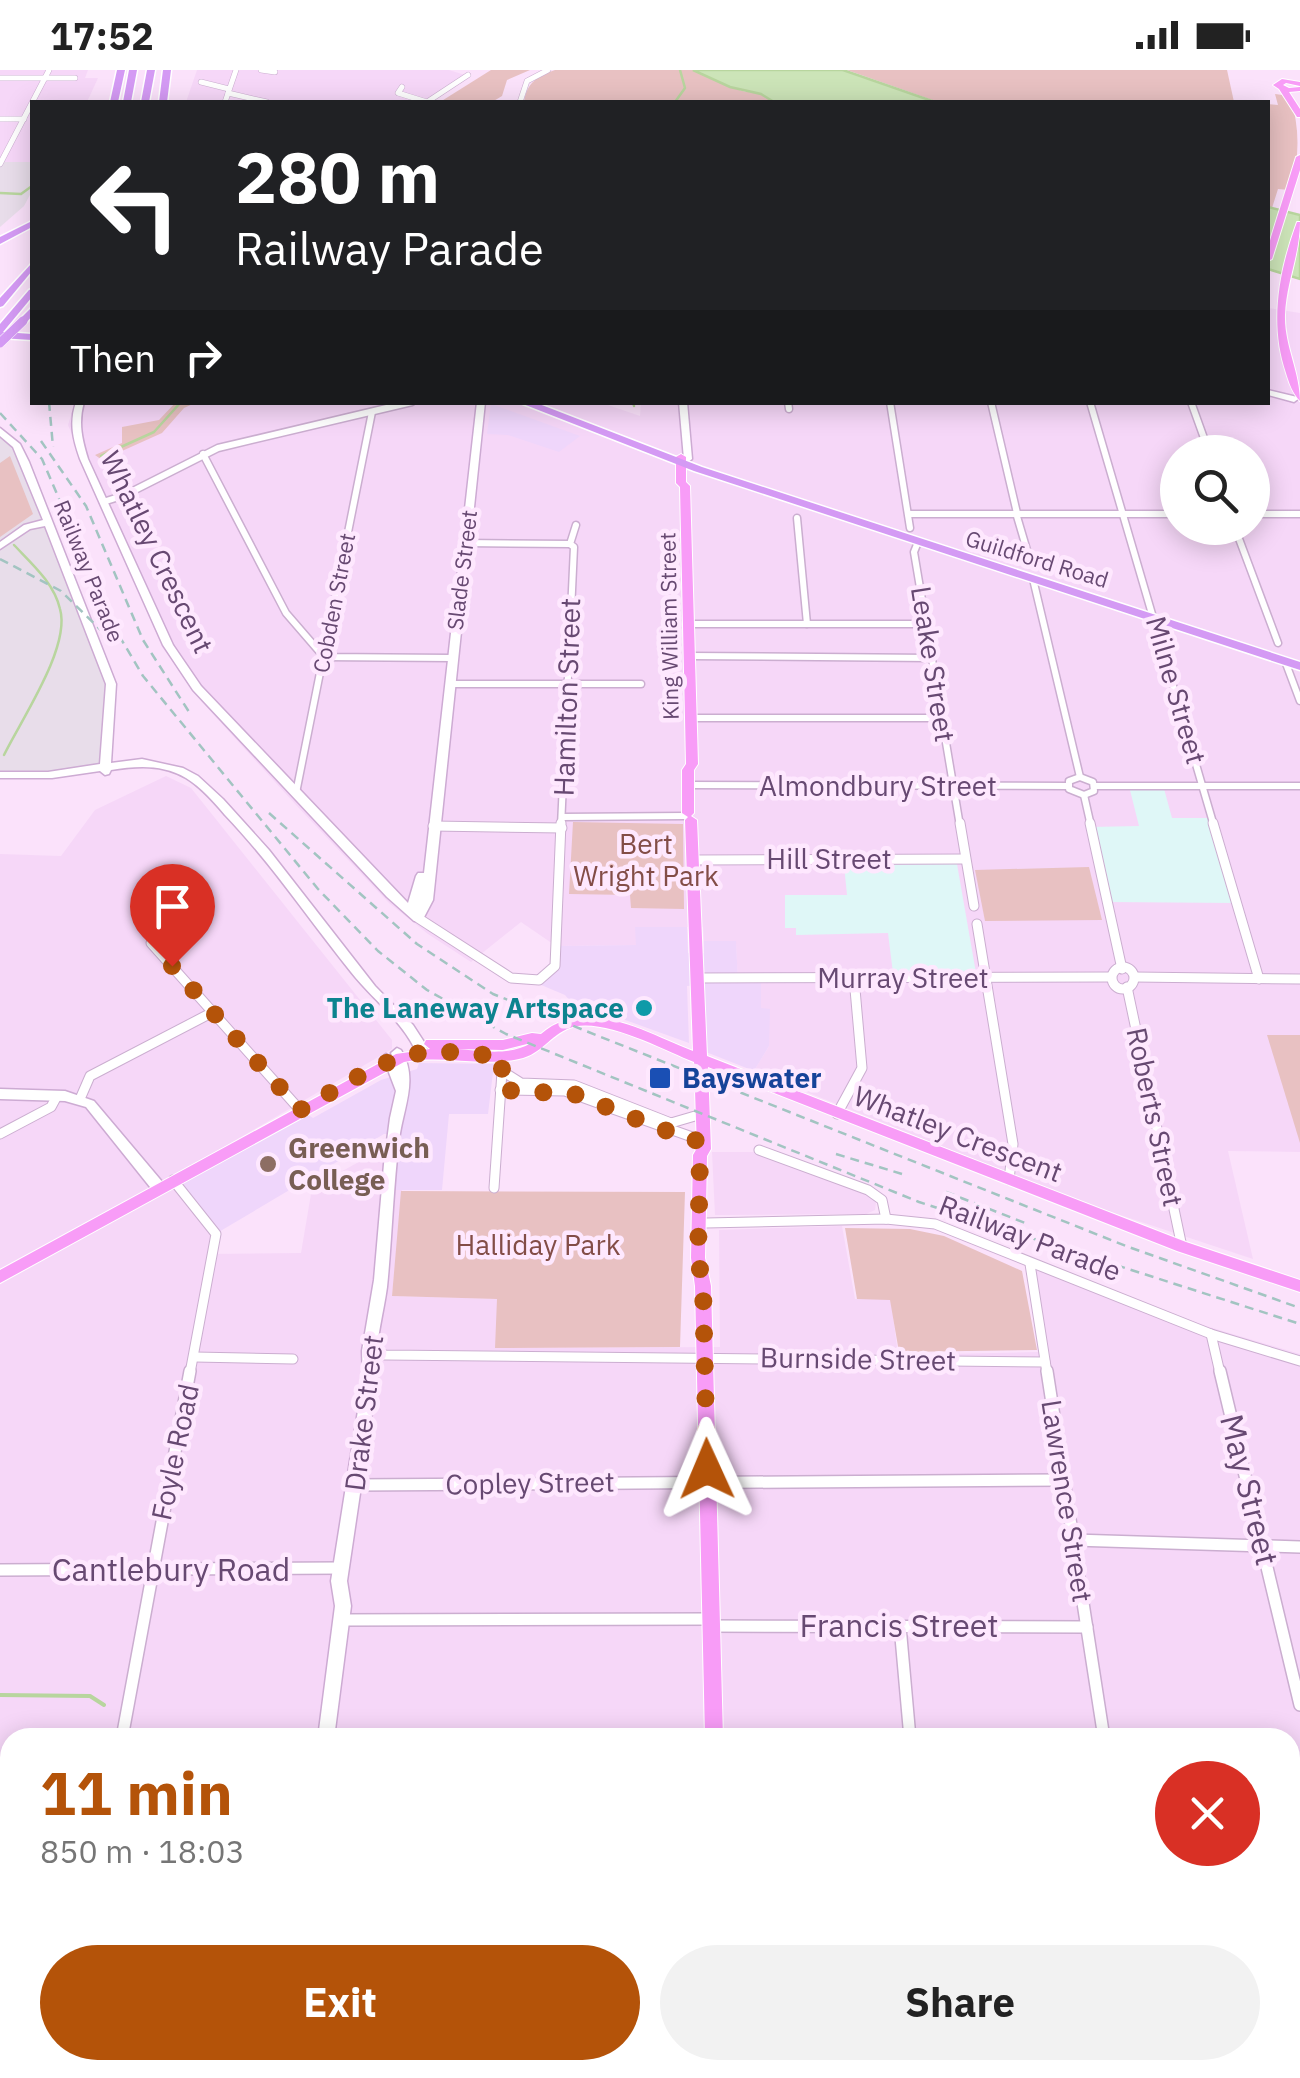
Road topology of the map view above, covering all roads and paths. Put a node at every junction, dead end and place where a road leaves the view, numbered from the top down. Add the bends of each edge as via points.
1 (49, 70) edge
2 (121, 70) edge
3 (133, 70) edge
4 (151, 70) edge
5 (236, 70) edge
6 (261, 70) edge
7 (270, 70) edge
8 (455, 70) edge
9 (548, 70) edge
10 (167, 73) edge
11 (0, 78) edge
12 (45, 78) junction
13 (75, 78) dead end
14 (1282, 78) edge
15 (201, 82) dead end
16 (402, 87) dead end
17 (1299, 87) edge
18 (229, 91) junction
19 (34, 100) edge
20 (114, 100) edge
21 (127, 100) edge
22 (145, 100) edge
23 (166, 100) edge
24 (226, 100) edge
25 (260, 100) edge
26 (418, 100) edge
27 (430, 100) edge
28 (521, 100) edge
29 (30, 107) edge
30 (1300, 116) edge
31 (0, 119) edge
32 (24, 119) junction
33 (1300, 157) edge
34 (0, 163) edge
35 (1300, 224) edge
36 (30, 226) edge
37 (0, 240) edge
38 (1270, 252) edge
39 (30, 268) edge
40 (30, 301) edge
41 (30, 303) edge
42 (0, 304) edge
43 (2, 329) edge
44 (30, 334) edge
45 (1270, 340) edge
46 (0, 343) edge
47 (1272, 392) edge
48 (1296, 397) edge
49 (79, 405) edge
50 (400, 405) edge
51 (482, 405) edge
52 (530, 405) edge
53 (684, 405) edge
54 (890, 405) edge
55 (992, 405) edge
56 (1091, 405) edge
57 (1192, 405) edge
58 (372, 412) junction
59 (0, 431) edge
60 (1203, 435) edge
61 (203, 454) junction
62 (686, 468) junction
63 (762, 488) junction
64 (103, 502) junction
65 (1017, 513) junction
66 (908, 514) junction
67 (1124, 514) junction
68 (1160, 514) edge
69 (1270, 514) edge
70 (1300, 514) edge
71 (797, 518) dead end
72 (48, 522) junction
73 (576, 525) dead end
74 (910, 528) dead end
75 (918, 542) junction
76 (464, 543) junction
77 (570, 544) junction
78 (1242, 545) edge
79 (0, 546) edge
80 (1029, 557) dead end
81 (1034, 579) junction
82 (1154, 617) junction
83 (688, 624) junction
84 (807, 624) junction
85 (926, 624) junction
86 (1278, 643) dead end
87 (689, 656) junction
88 (324, 657) junction
89 (452, 658) junction
90 (931, 658) junction
91 (1285, 661) junction
92 (1300, 666) edge
93 (568, 682) junction
94 (448, 684) junction
95 (641, 684) dead end
96 (1300, 701) edge
97 (691, 718) junction
98 (941, 718) junction
99 (99, 771) junction
100 (0, 774) edge
101 (1080, 777) junction
102 (692, 785) junction
103 (1204, 785) junction
104 (953, 786) junction
105 (1068, 786) junction
106 (1095, 786) junction
107 (1300, 786) edge
108 (296, 794) junction
109 (1084, 795) junction
110 (562, 816) junction
111 (690, 816) junction
112 (433, 826) junction
113 (562, 828) junction
114 (965, 858) junction
115 (694, 860) junction
116 (974, 906) dead end
117 (415, 915) junction
118 (977, 924) dead end
119 (151, 942) dead end
120 (1122, 968) junction
121 (1110, 977) junction
122 (1135, 977) junction
123 (696, 978) junction
124 (854, 978) junction
125 (983, 978) junction
126 (1259, 979) junction
127 (1300, 979) edge
128 (534, 982) joint
129 (1127, 986) junction
130 (215, 1011) junction
131 (699, 1053) junction
132 (405, 1054) junction
133 (503, 1058) junction
134 (500, 1090) junction
135 (0, 1094) edge
136 (56, 1096) junction
137 (80, 1100) junction
138 (300, 1110) junction
139 (837, 1114) junction
140 (695, 1116) junction
141 (0, 1134) edge
142 (695, 1138) junction
143 (759, 1150) dead end
144 (700, 1156) junction
145 (1009, 1180) junction
146 (166, 1184) junction
147 (494, 1188) dead end
148 (701, 1194) junction
149 (886, 1219) junction
150 (706, 1223) junction
151 (1182, 1247) junction
152 (1030, 1264) junction
153 (0, 1276) edge
154 (703, 1286) junction
155 (1300, 1286) edge
156 (1211, 1334) junction
157 (371, 1350) junction
158 (705, 1356) junction
159 (195, 1357) junction
160 (294, 1359) dead end
161 (1300, 1361) edge
162 (1045, 1362) junction
163 (708, 1480) junction
164 (1064, 1480) junction
165 (355, 1485) junction
166 (1074, 1540) junction
167 (1264, 1547) junction
168 (1300, 1547) edge
169 (341, 1568) junction
170 (0, 1570) edge
171 (151, 1571) junction
172 (340, 1620) junction
173 (711, 1622) junction
174 (900, 1626) junction
175 (1087, 1626) junction
176 (1300, 1705) edge
177 (124, 1728) edge
178 (327, 1728) edge
179 (714, 1728) edge
180 (909, 1728) edge
181 (1102, 1728) edge

1 - 12 street
2 - 20 highway
3 - 21 highway
4 - 22 highway
5 - 18 street
6 - 7 street
8 - 27 street via 468,75
9 - 28 street via 527,81
10 - 23 highway
11 - 12 street
12 - 13 street
12 - 19 street
14 - 17 main road
14 - 17 main road
14 - 30 main road
15 - 18 street
16 - 26 street via 401,96
18 - 24 street
18 - 25 street
29 - 32 street
31 - 32 street
32 - 34 street
33 - 38 main road
35 - 48 main road via 1278,312
36 - 37 highway
39 - 42 highway
40 - 43 highway
41 - 46 highway, bridge via 23,321
43 - 44 highway
45 - 48 main road
47 - 48 street
49 - 64 street, Whatley Crescent via 75,434
50 - 58 street
51 - 76 street, Slade Street
52 - 62 highway, Guildford Road
53 - 62 street, King William Street
54 - 66 street
55 - 65 street
56 - 67 street, Milne Street
57 - 60 street
58 - 61 street
58 - 88 street, Cobden Street
59 - 72 street, Railway Parade via 26,462
61 - 64 street
61 - 88 street via 286,613
62 - 63 highway, Guildford Road
62 - 63 highway, Guildford Road
62 - 83 main road, King William Street
63 - 75 highway, Guildford Road
64 - 108 street, Whatley Crescent via 168,645 197,688
65 - 66 street
65 - 67 street
65 - 80 street
66 - 74 street
67 - 68 street
67 - 82 street, Milne Street
69 - 70 street
71 - 84 street
72 - 79 street
72 - 99 street, Railway Parade via 111,684
73 - 77 street, Hamilton Street
75 - 81 highway, Guildford Road
75 - 85 street, Leake Street via 913,547
76 - 77 street
76 - 89 street, Slade Street
77 - 93 street, Hamilton Street
78 - 86 street
81 - 82 highway, Guildford Road
81 - 101 street
82 - 91 highway, Guildford Road
82 - 103 street, Milne Street
83 - 84 street
83 - 87 main road, King William Street
84 - 85 street
85 - 90 street, Leake Street
87 - 90 street
87 - 97 main road, King William Street
88 - 89 street
88 - 108 street, Cobden Street
89 - 94 street, Slade Street
90 - 98 street, Leake Street
91 - 92 highway, Guildford Road
91 - 96 street
93 - 94 street
93 - 95 street
93 - 110 street, Hamilton Street
94 - 112 street, Slade Street
97 - 98 street
97 - 102 main road, King William Street
98 - 104 street, Leake Street
99 - 100 street
99 - 132 street via 159,766 187,774 209,792 375,994
101 - 105 street
101 - 106 street
102 - 104 street, Almondbury Street
102 - 111 main road, King William Street
103 - 106 street
103 - 107 street
103 - 126 street, Milne Street
104 - 105 street, Almondbury Street
104 - 114 street, Leake Street
105 - 109 street
106 - 109 street
108 - 117 street, Whatley Crescent
109 - 120 street
110 - 111 street
110 - 113 street, Hamilton Street
111 - 115 main road, King William Street
112 - 113 street
112 - 117 street, Slade Street via 427,900
113 - 128 street, Hamilton Street via 555,966
114 - 115 street, Hill Street
114 - 116 street, Leake Street
115 - 123 main road, King William Street
117 - 128 street, Whatley Crescent via 502,974
118 - 125 street
119 - 130 street
120 - 121 street
120 - 122 street
121 - 125 street, Murray Street
121 - 129 street
122 - 126 street
122 - 129 street
123 - 124 street, Murray Street
123 - 131 main road, King William Street
124 - 125 street, Murray Street
124 - 139 street via 862,1068
125 - 145 street via 1014,1144
126 - 127 street
129 - 151 street, Roberts Street
130 - 137 street via 90,1076
130 - 138 street
131 - 133 main road, Whatley Crescent via 600,1023 562,1026 542,1046
131 - 139 main road, Whatley Crescent
131 - 140 main road
131 - 144 main road
132 - 133 main road
132 - 133 main road via 466,1043
132 - 138 main road
132 - 157 street, Drake Street
133 - 134 street
133 - 140 street via 520,1084 574,1085 671,1124
134 - 142 street via 574,1094
134 - 147 street
135 - 136 street
136 - 137 street
136 - 141 street via 44,1111
137 - 146 street
138 - 146 main road
139 - 145 main road, Whatley Crescent
140 - 142 main road
142 - 144 main road
143 - 149 street via 868,1190 882,1200
144 - 148 main road
145 - 151 main road, Whatley Crescent
146 - 153 main road
146 - 159 street, Foyle Road via 216,1234
148 - 150 main road
148 - 154 main road
149 - 150 street, Railway Parade
149 - 152 street, Railway Parade via 934,1224
150 - 154 main road
151 - 155 main road, Whatley Crescent
152 - 156 street, Railway Parade
152 - 162 street, Lawrence Street
154 - 158 main road
156 - 161 street, Railway Parade
156 - 167 street, May Street
157 - 158 street, Burnside Street
157 - 165 street, Drake Street
158 - 162 street, Burnside Street
158 - 163 main road
159 - 160 street
159 - 171 street, Foyle Road
162 - 164 street, Lawrence Street
163 - 164 street, Copley Street
163 - 165 street, Copley Street
163 - 173 main road
164 - 166 street, Lawrence Street
165 - 169 street, Drake Street
166 - 167 street
166 - 175 street, Lawrence Street
167 - 168 street
167 - 176 street, May Street
169 - 171 street, Cantlebury Road
169 - 172 street, Drake Street
170 - 171 street, Cantlebury Road
171 - 177 street, Foyle Road
172 - 173 street, Francis Street
172 - 178 street, Drake Street
173 - 174 street, Francis Street
173 - 179 main road
174 - 175 street, Francis Street
174 - 180 street
175 - 181 street, Lawrence Street

